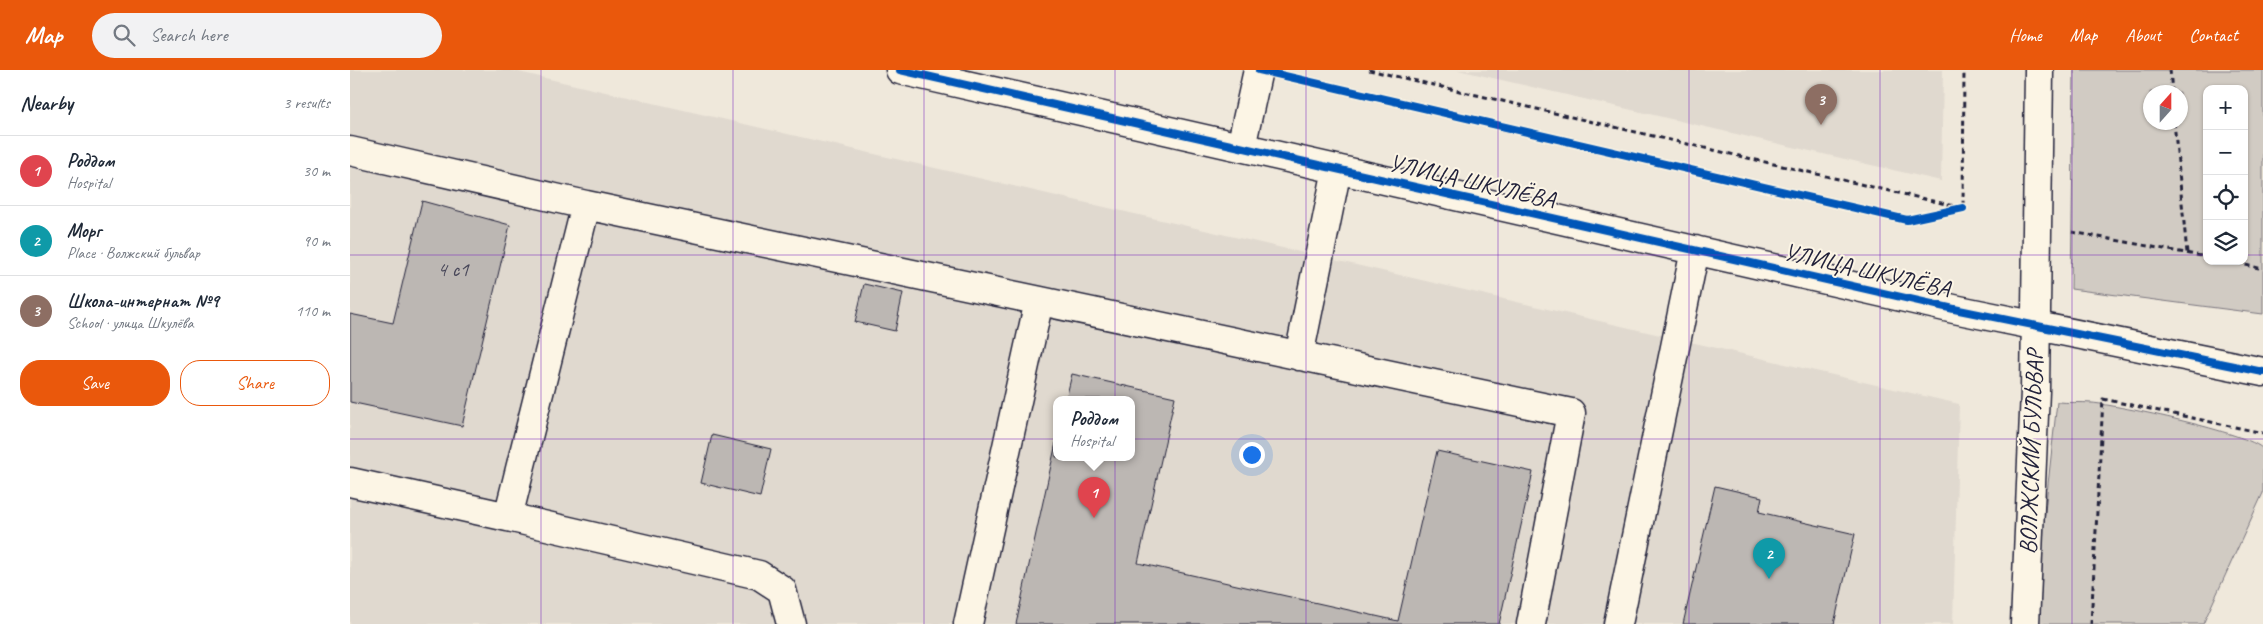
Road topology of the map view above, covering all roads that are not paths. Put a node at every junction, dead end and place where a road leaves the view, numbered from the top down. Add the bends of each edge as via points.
1 (900, 70) edge
2 (1258, 70) edge
3 (2039, 70) edge
4 (1241, 148) junction
5 (350, 150) edge
6 (1337, 169) junction
7 (586, 205) junction
8 (1695, 250) junction
9 (1038, 301) junction
10 (2036, 327) junction
11 (1299, 356) junction
12 (2263, 372) edge
13 (350, 482) edge
14 (508, 517) junction
15 (791, 624) edge
16 (968, 624) edge
17 (1531, 624) edge
18 (1618, 624) edge
19 (2025, 624) edge

1 - 4 street, УЛИЦА ШКУЛЁВА
2 - 4 street
3 - 10 street, ВОЛЖСКИЙ БУЛЬВАР
4 - 6 street, УЛИЦА ШКУЛЁВА
5 - 7 street
6 - 8 street, УЛИЦА ШКУЛЁВА
6 - 11 street
7 - 9 street
7 - 14 street
8 - 10 street, УЛИЦА ШКУЛЁВА
8 - 18 street
9 - 11 street
9 - 16 street
10 - 12 street, УЛИЦА ШКУЛЁВА
10 - 19 street, ВОЛЖСКИЙ БУЛЬВАР
11 - 17 street via 1571,413
13 - 14 street
14 - 15 street via 759,575 782,590

